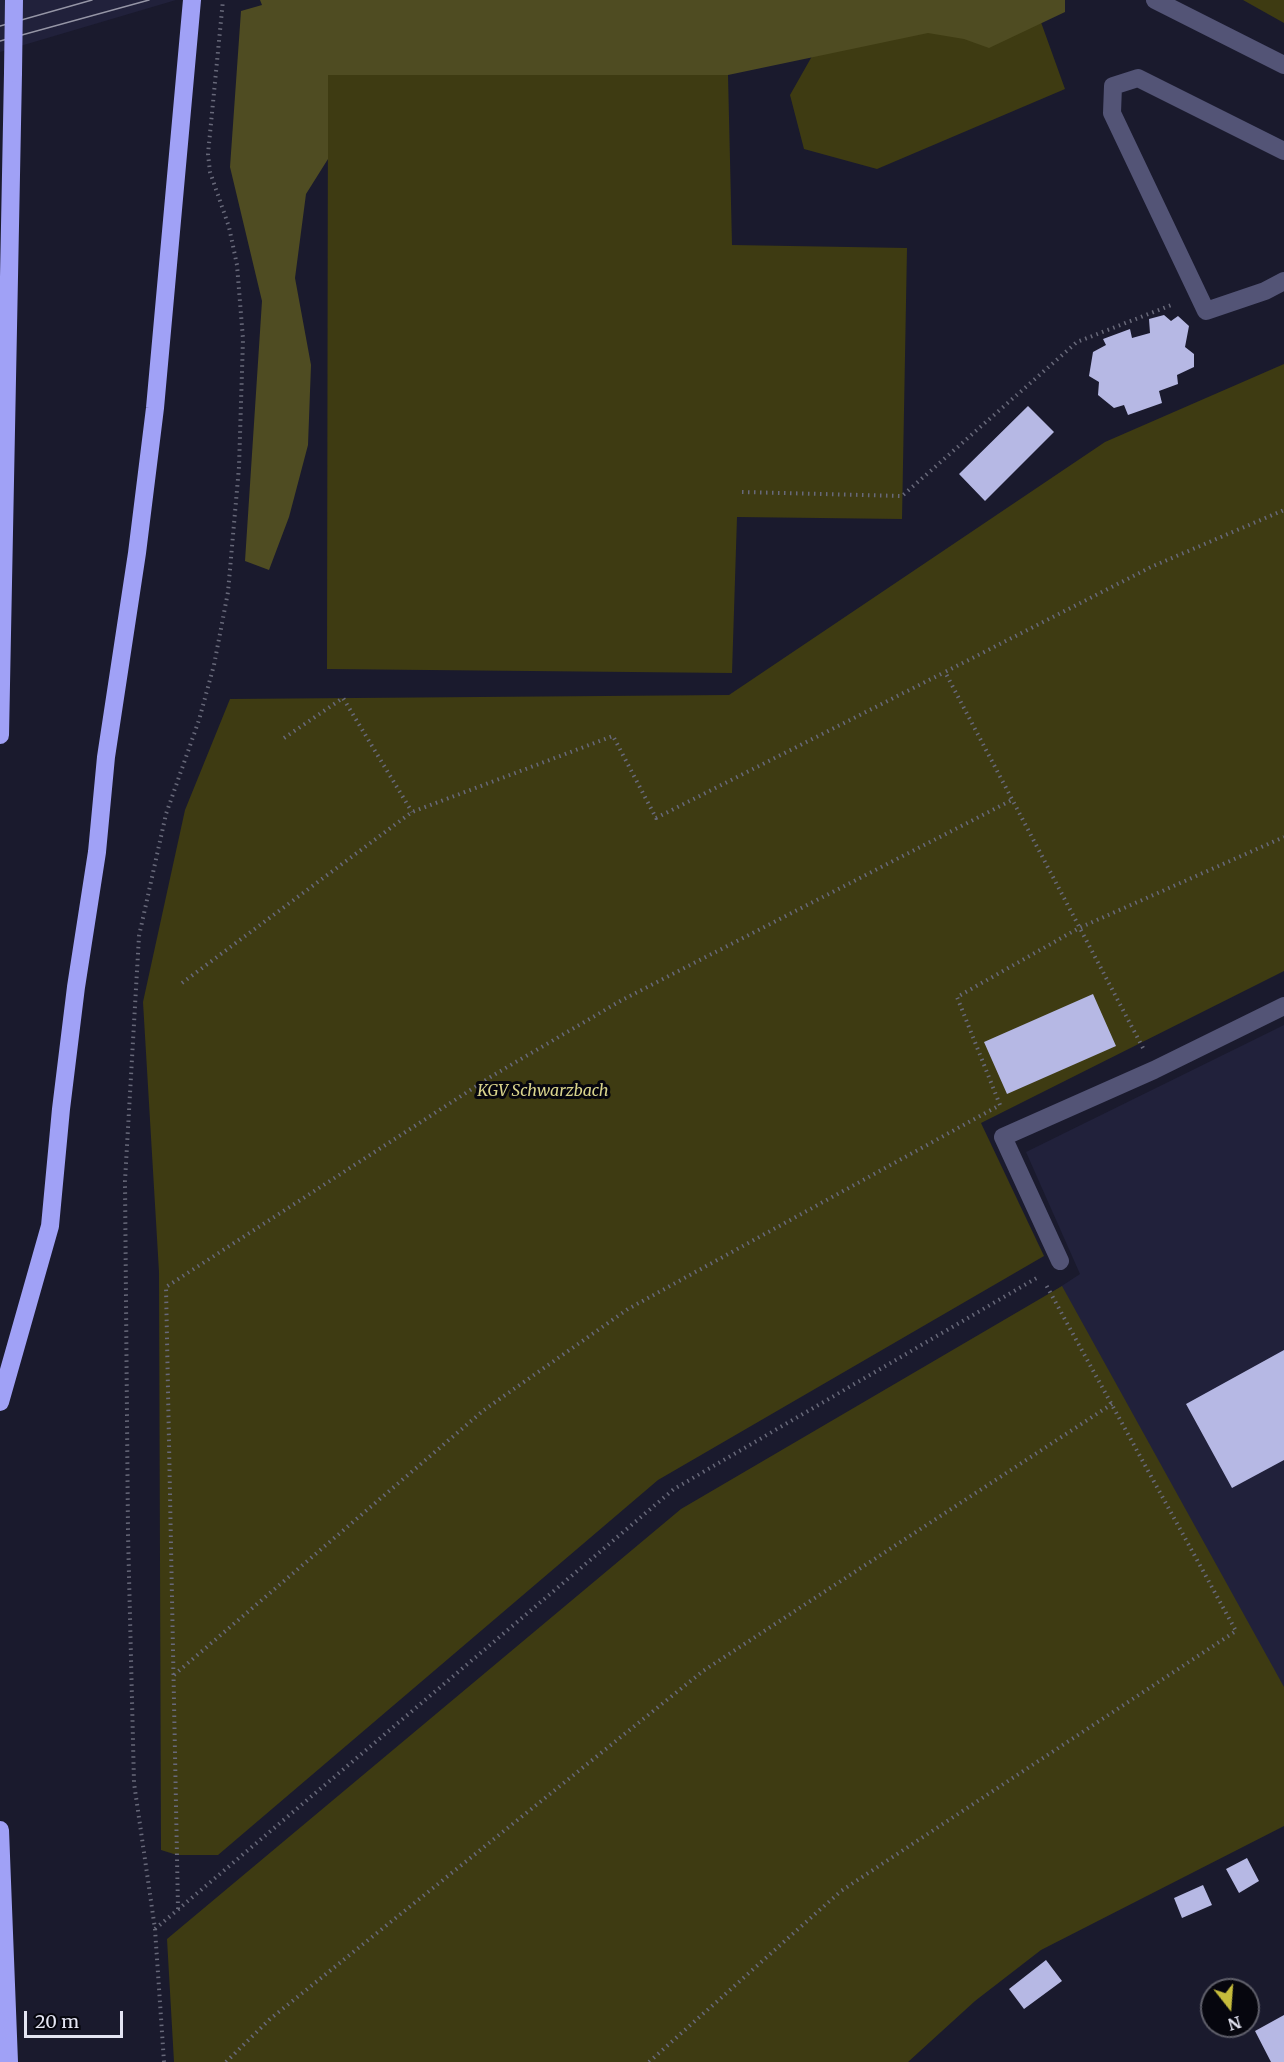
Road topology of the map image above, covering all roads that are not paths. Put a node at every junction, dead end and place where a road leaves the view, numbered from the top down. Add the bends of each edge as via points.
1 (14, 0) edge
2 (192, 0) edge
3 (1155, 0) edge
4 (1284, 65) edge
5 (1284, 152) edge
6 (1284, 281) edge
7 (0, 735) edge
8 (1284, 1006) edge
9 (1060, 1261) dead end
10 (0, 1402) edge
11 (0, 1830) edge
12 (9, 2062) edge

1 - 7 highway, bridge
2 - 10 highway via 155,408 76,987 51,1226
3 - 4 street
5 - 6 street via 1138,78 1113,86 1112,114 1206,310
8 - 9 street via 1004,1137
11 - 12 highway

